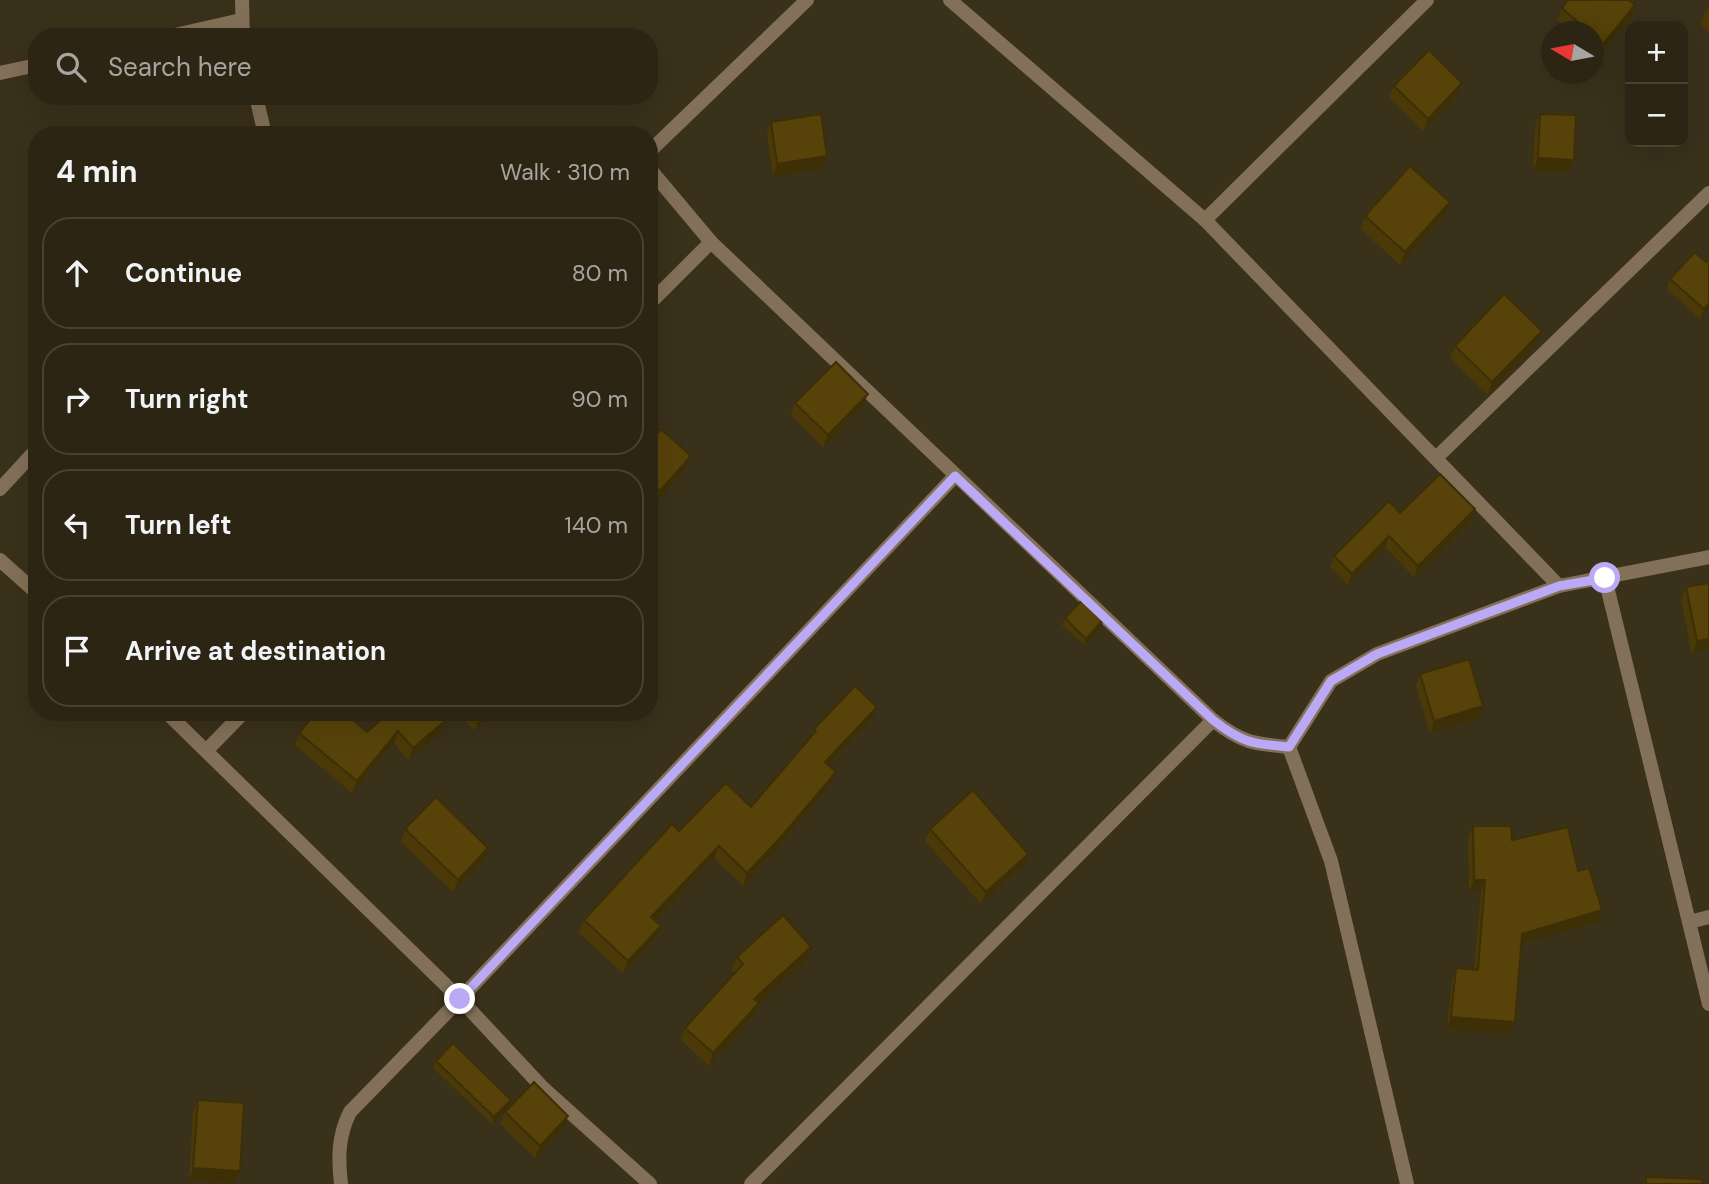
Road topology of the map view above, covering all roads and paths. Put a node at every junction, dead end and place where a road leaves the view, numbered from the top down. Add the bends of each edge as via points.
1 (242, 0) edge
2 (807, 0) edge
3 (950, 0) edge
4 (1427, 0) edge
5 (242, 20) junction
6 (206, 28) edge
7 (242, 28) edge
8 (28, 67) edge
9 (0, 73) edge
10 (258, 105) edge
11 (263, 126) edge
12 (658, 143) edge
13 (658, 179) edge
14 (1709, 193) edge
15 (1205, 220) junction
16 (711, 242) junction
17 (658, 295) edge
18 (1436, 458) junction
19 (28, 459) edge
20 (955, 476) junction
21 (0, 489) edge
22 (1709, 557) edge
23 (0, 560) edge
24 (1605, 578) junction
25 (28, 585) edge
26 (1559, 586) junction
27 (1213, 720) junction
28 (176, 721) edge
29 (235, 721) edge
30 (1289, 747) junction
31 (207, 750) junction
32 (1709, 917) edge
33 (1689, 922) junction
34 (460, 999) junction
35 (1709, 1004) edge
36 (341, 1184) edge
37 (650, 1184) edge
38 (751, 1184) edge
39 (1407, 1184) edge

1 - 5 street
2 - 12 street
3 - 15 street
4 - 15 street
5 - 6 street
5 - 7 street
8 - 9 street
10 - 11 street
13 - 16 street
14 - 18 street
15 - 18 street
16 - 17 street
16 - 20 street
18 - 26 street
19 - 21 street
20 - 27 street
20 - 34 street
22 - 24 street
23 - 25 street
24 - 26 street
24 - 33 street
26 - 30 street via 1377,654 1331,681
27 - 30 street via 1251,743
27 - 38 street
28 - 31 street
29 - 31 street
30 - 39 street via 1331,860
31 - 34 street
32 - 33 street
33 - 35 street
34 - 36 street via 350,1112 338,1155
34 - 37 street via 542,1088

